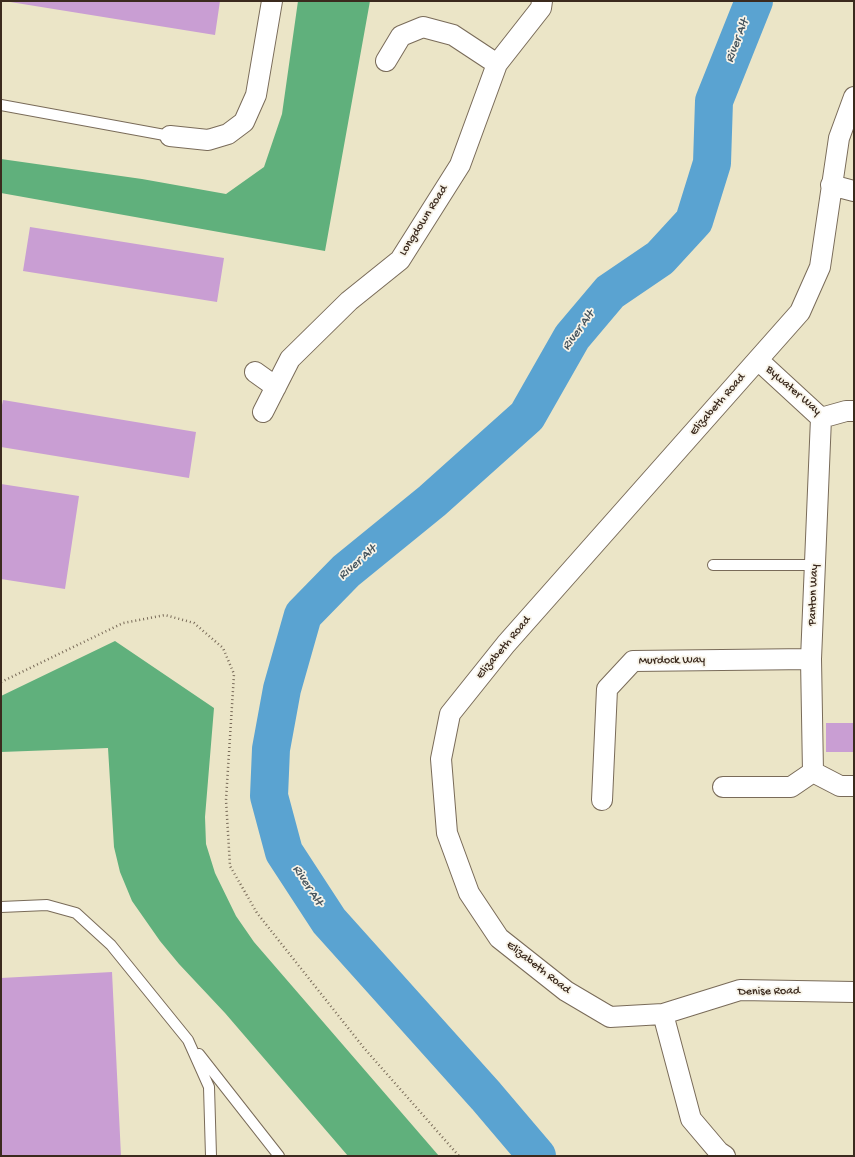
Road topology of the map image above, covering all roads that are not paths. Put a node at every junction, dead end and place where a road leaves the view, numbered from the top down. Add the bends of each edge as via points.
1 (272, 1) edge
2 (542, 1) edge
3 (386, 61) dead end
4 (497, 64) junction
5 (854, 97) edge
6 (1, 105) edge
7 (170, 136) joint
8 (831, 185) junction
9 (854, 191) edge
10 (758, 360) junction
11 (255, 372) dead end
12 (276, 387) junction
13 (854, 411) edge
14 (263, 412) dead end
15 (821, 418) junction
16 (713, 565) dead end
17 (815, 565) junction
18 (811, 659) junction
19 (813, 772) junction
20 (854, 786) edge
21 (723, 787) dead end
22 (602, 800) dead end
23 (1, 907) edge
24 (854, 992) edge
25 (663, 1014) junction
26 (188, 1040) junction
27 (211, 1156) edge
28 (279, 1156) edge
29 (725, 1156) edge

1 - 7 street via 256,95 244,122 228,134 208,140
2 - 4 street, Longdown Road via 541,8
3 - 4 street via 401,36 423,27 453,35
4 - 12 street, Longdown Road via 460,165 400,260 349,301 290,359
5 - 8 street, Elizabeth Road via 839,138
6 - 7 lane
8 - 9 street
8 - 10 street, Elizabeth Road via 820,268 800,312
10 - 15 street, Bywater Way
10 - 25 street, Elizabeth Road via 506,644 450,714 441,759 447,833 469,893 499,938 566,991 610,1017
11 - 12 street
12 - 14 street, Longdown Road
13 - 15 street, Bywater Way
15 - 17 street, Panton Way
16 - 17 lane
17 - 18 street, Panton Way
18 - 19 street, Panton Way
18 - 22 street, Murdock Way via 633,661 607,689
19 - 20 street via 840,786
19 - 21 street via 791,787
23 - 26 lane via 46,905 76,913 112,945
24 - 25 street, Denise Road via 740,990
25 - 29 street via 691,1119
26 - 27 lane via 209,1087
26 - 28 lane

